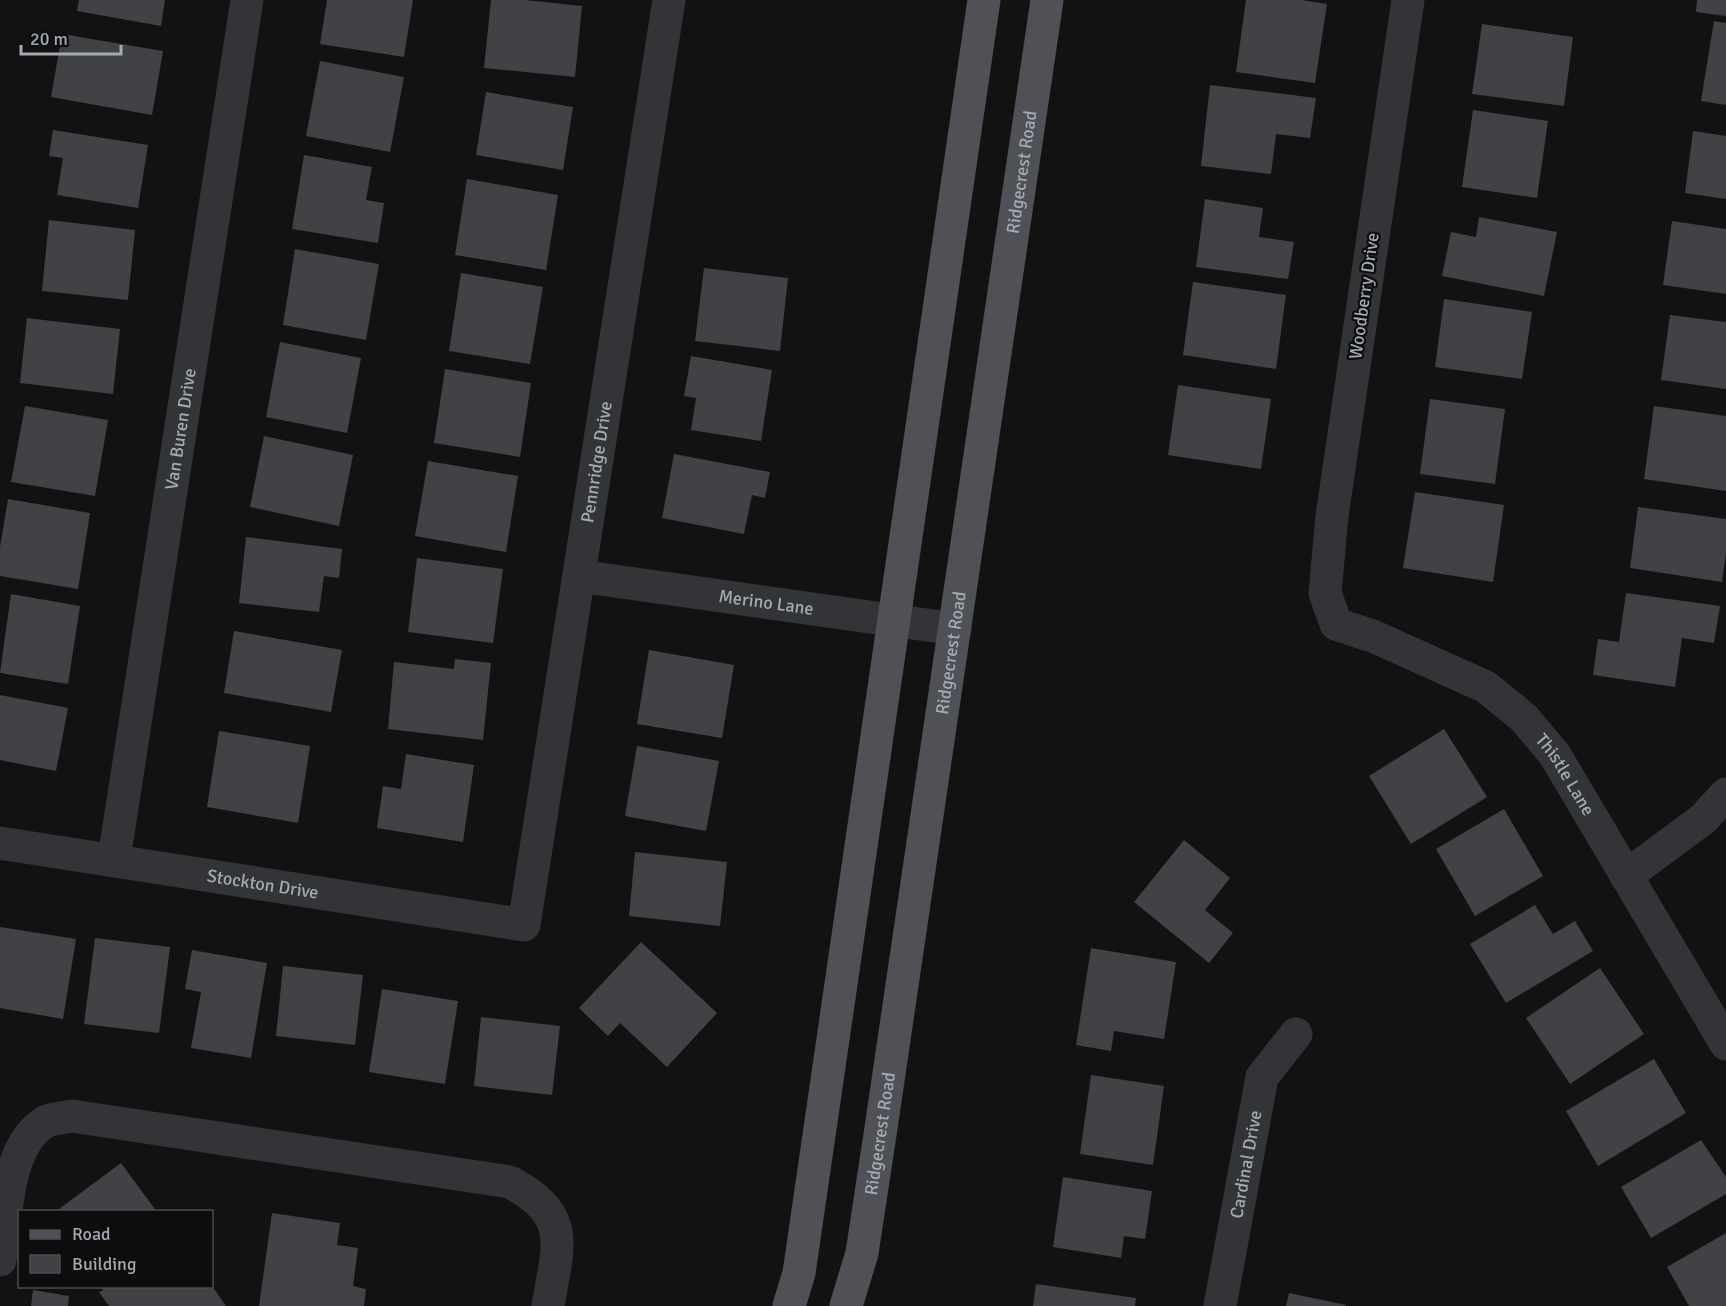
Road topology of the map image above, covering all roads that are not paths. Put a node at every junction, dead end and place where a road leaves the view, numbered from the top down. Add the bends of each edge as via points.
1 (247, 0) edge
2 (669, 0) edge
3 (984, 0) edge
4 (1047, 0) edge
5 (1408, 0) edge
6 (579, 576) junction
7 (1325, 593) joint
8 (894, 620) junction
9 (955, 628) junction
10 (1726, 794) edge
11 (0, 843) edge
12 (114, 860) junction
13 (1626, 876) junction
14 (524, 924) joint
15 (1296, 1034) dead end
16 (1726, 1044) edge
17 (0, 1260) edge
18 (548, 1306) edge
19 (789, 1306) edge
20 (846, 1306) edge
21 (1220, 1306) edge

1 - 12 street, Van Buren Drive
2 - 6 street, Pennridge Drive
3 - 8 main road
4 - 9 main road, Ridgecrest Road
5 - 7 street, Woodberry Drive via 1332,516
6 - 8 street, Merino Lane
6 - 14 street, Pennridge Drive
7 - 13 street, Thistle Lane via 1336,624 1375,637 1486,687 1524,718 1555,755
8 - 9 street, Merino Lane
8 - 19 main road via 799,1273
9 - 20 main road, Ridgecrest Road via 872,1185 861,1252
10 - 13 street via 1703,819
11 - 12 street, Stockton Drive
12 - 14 street, Stockton Drive
13 - 16 street, Thistle Lane
15 - 21 street, Cardinal Drive via 1262,1077
17 - 18 street via 15,1161 26,1138 47,1121 72,1116 510,1182 534,1195 551,1214 558,1244

